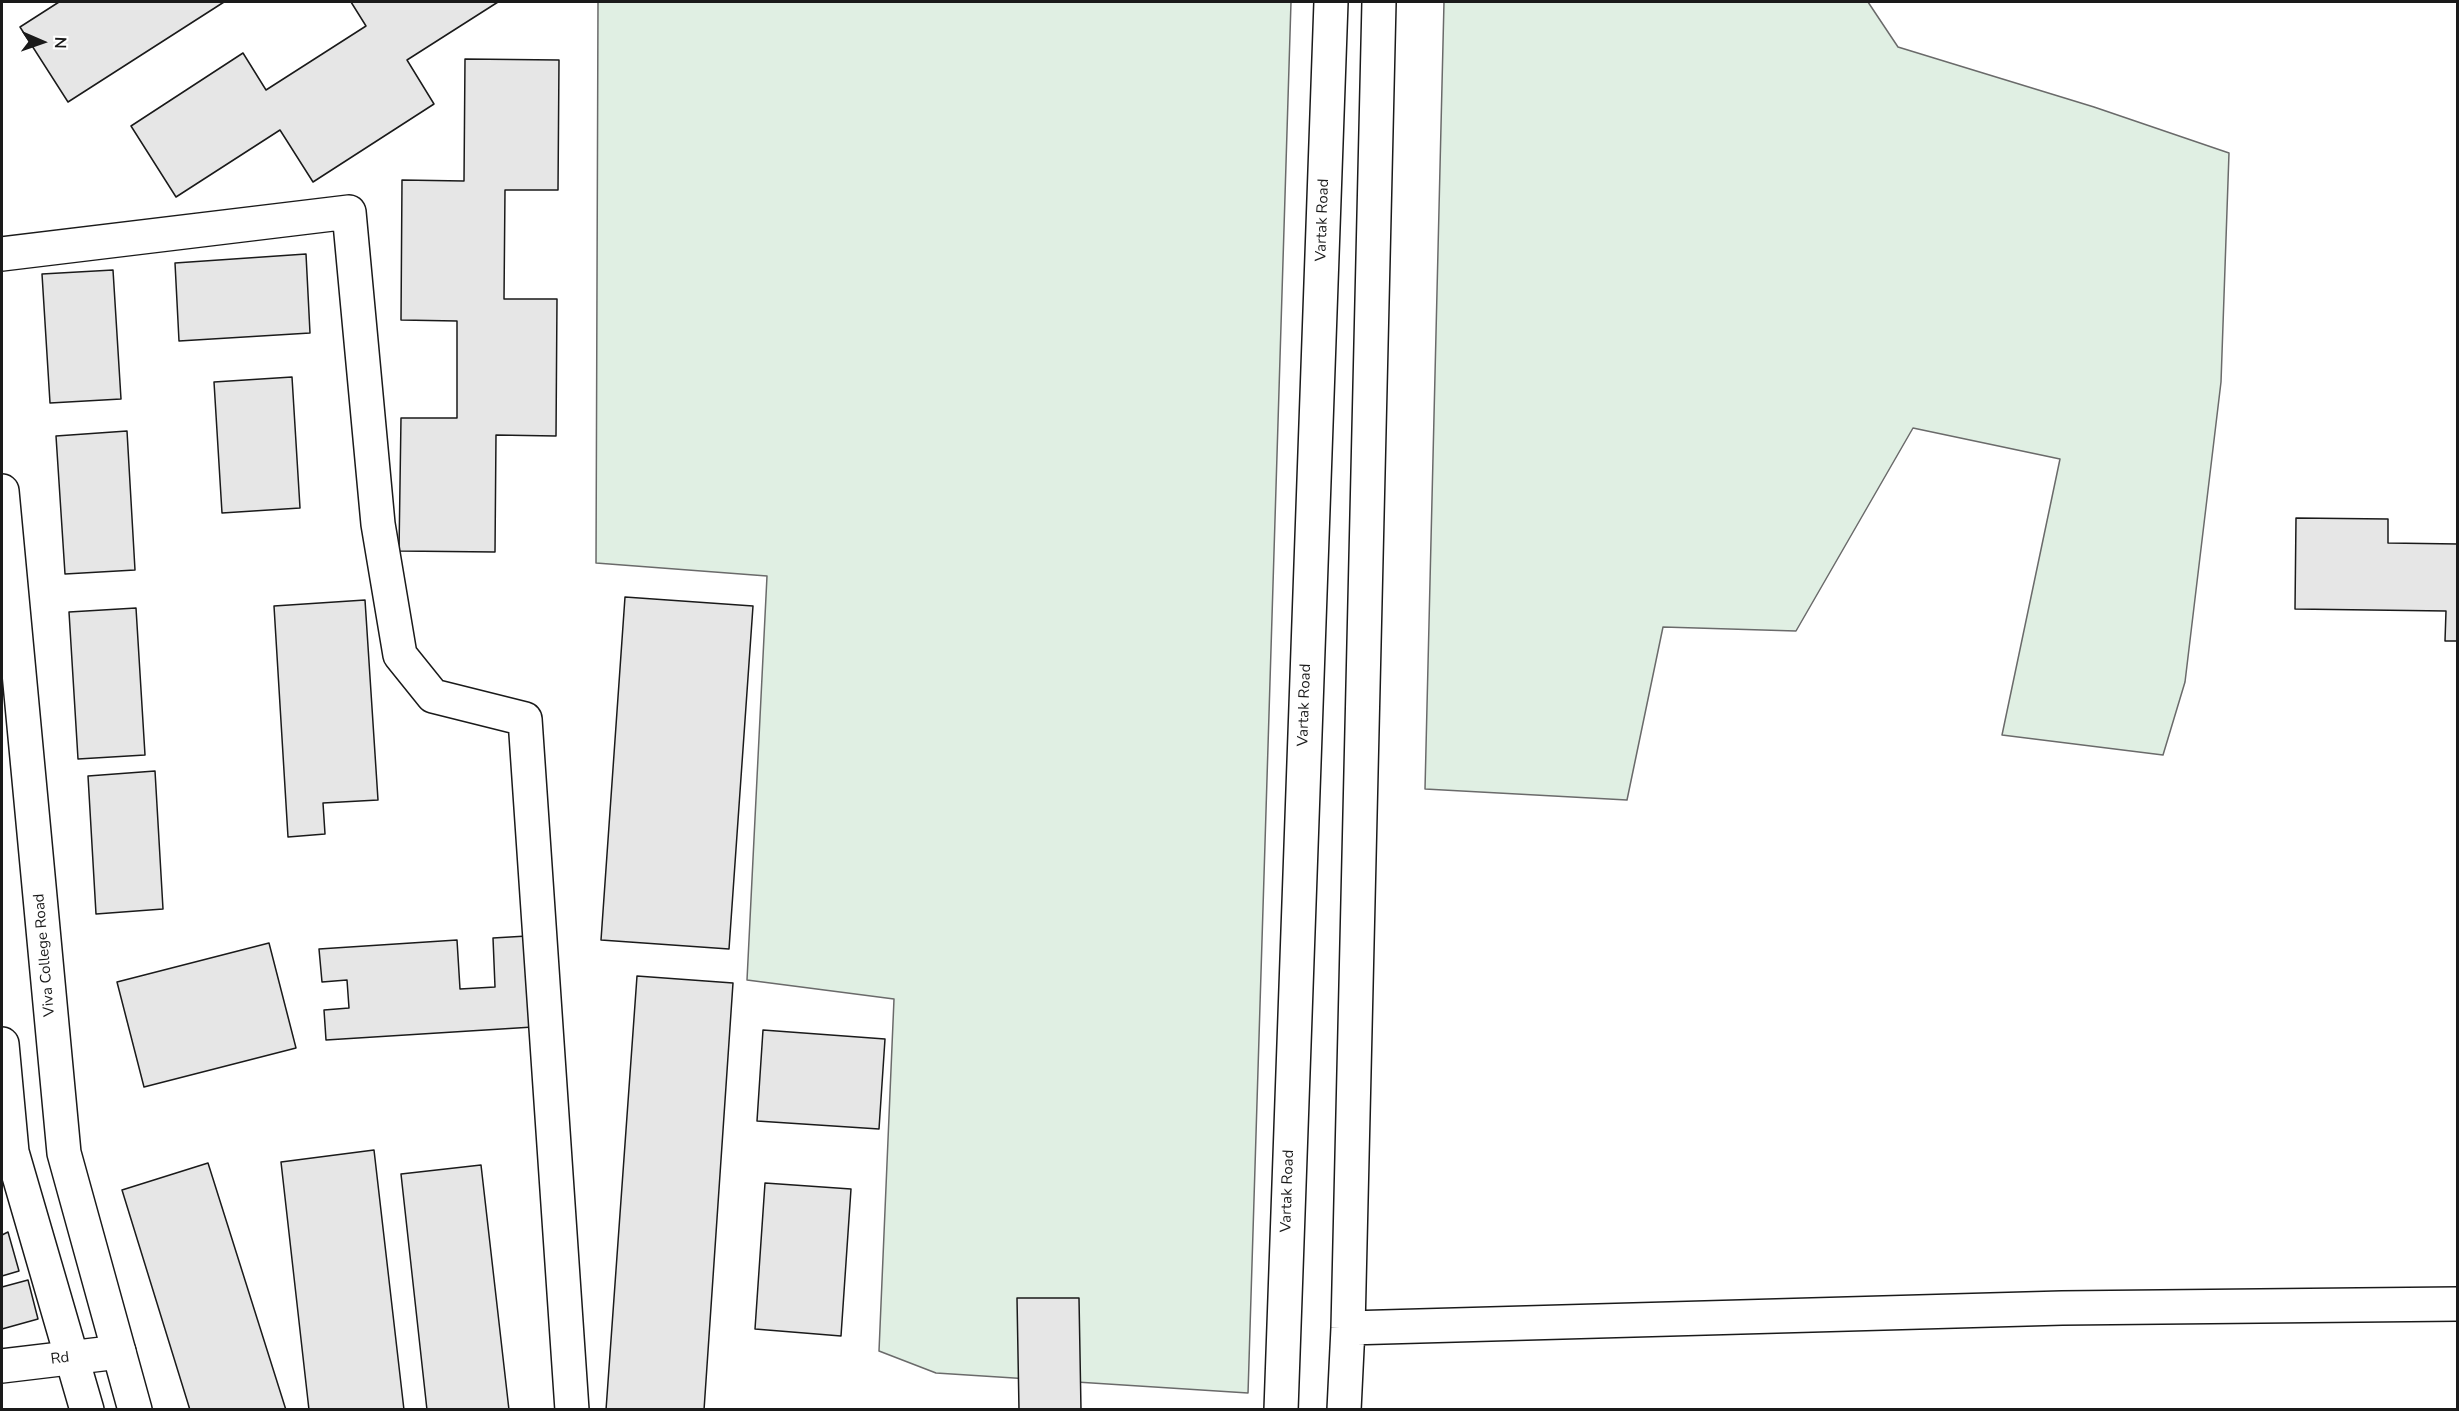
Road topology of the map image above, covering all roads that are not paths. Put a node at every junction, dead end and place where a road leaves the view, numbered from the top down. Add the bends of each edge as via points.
1 (1331, 2) edge
2 (1379, 2) edge
3 (2, 254) edge
4 (2, 491) edge
5 (2, 1044) edge
6 (2457, 1304) edge
7 (1348, 1328) junction
8 (119, 1352) junction
9 (72, 1358) junction
10 (2, 1366) edge
11 (87, 1410) edge
12 (135, 1410) edge
13 (572, 1410) edge
14 (1281, 1410) edge
15 (1344, 1410) edge

1 - 14 street, Vartak Road
2 - 7 street
3 - 13 street via 349,212 378,524 400,655 433,696 525,719
4 - 8 street, Viva College Road via 64,1153
5 - 9 street via 12,1152
6 - 7 street via 2062,1308
7 - 15 street
8 - 9 street, Rd
8 - 12 street, Viva College Road
9 - 10 street, Rd
9 - 11 street

